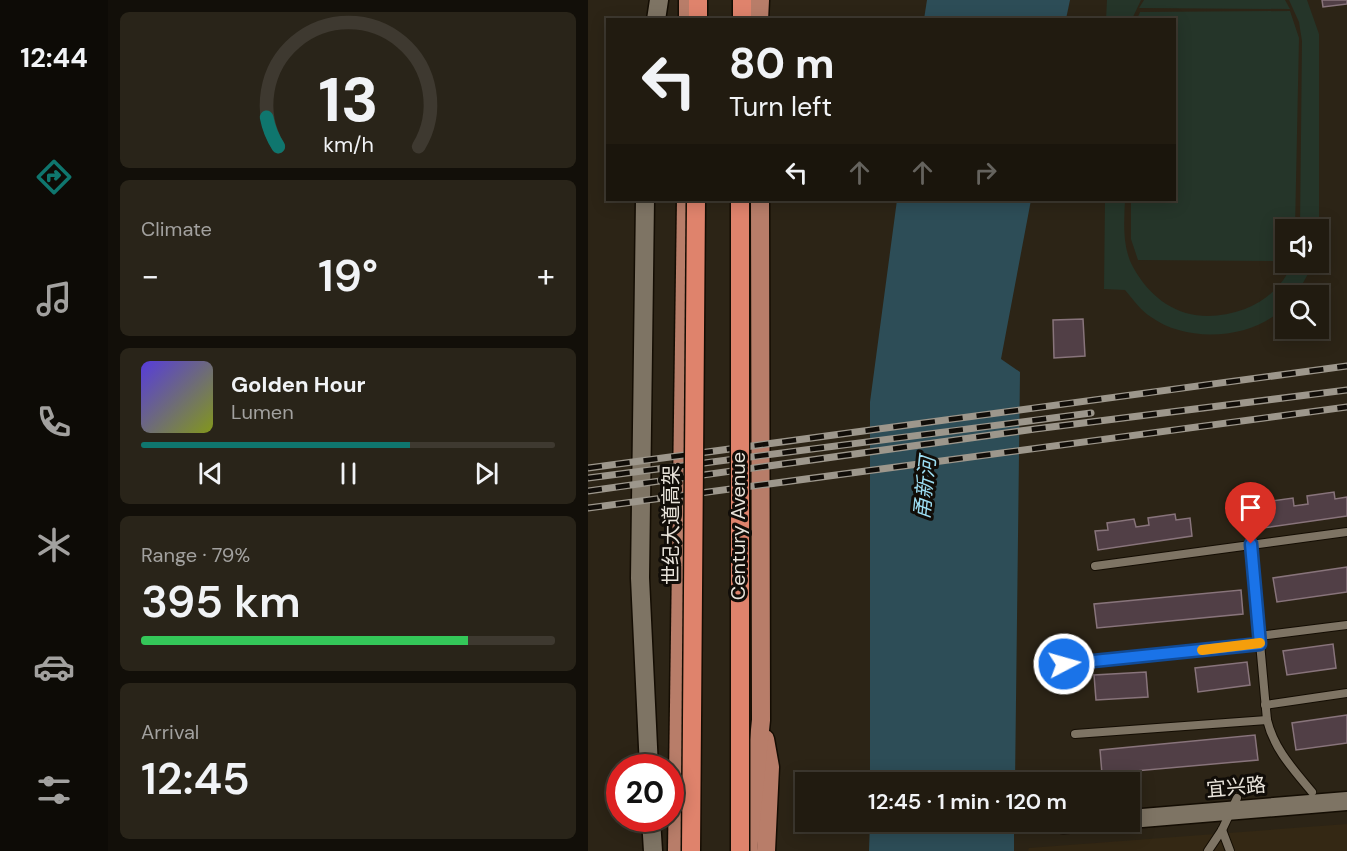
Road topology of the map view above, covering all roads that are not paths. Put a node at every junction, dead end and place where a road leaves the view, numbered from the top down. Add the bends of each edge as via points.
1 (659, 0) edge
2 (688, 0) edge
3 (698, 0) edge
4 (742, 0) edge
5 (760, 0) edge
6 (656, 18) edge
7 (688, 18) edge
8 (698, 18) edge
9 (742, 18) edge
10 (759, 18) edge
11 (645, 201) edge
12 (686, 201) edge
13 (696, 201) edge
14 (740, 201) edge
15 (760, 201) edge
16 (1347, 532) edge
17 (1251, 544) junction
18 (1095, 566) dead end
19 (1347, 625) edge
20 (1260, 640) junction
21 (1064, 664) dead end
22 (1347, 693) edge
23 (1265, 705) junction
24 (761, 720) junction
25 (1266, 720) junction
26 (1075, 734) dead end
27 (648, 754) edge
28 (1347, 788) edge
29 (1312, 792) junction
30 (1347, 801) edge
31 (1234, 804) junction
32 (1140, 806) edge
33 (1140, 818) edge
34 (1222, 830) junction
35 (652, 832) edge
36 (653, 851) edge
37 (677, 851) edge
38 (691, 851) edge
39 (740, 851) edge
40 (748, 851) edge
41 (766, 851) edge
42 (1208, 851) edge
43 (1230, 851) edge

1 - 6 street
2 - 7 main road
3 - 8 highway
4 - 9 highway
5 - 10 main road
11 - 27 street via 640,578
12 - 37 main road
13 - 38 highway, 世纪大道高架, bridge
14 - 39 highway, bridge
15 - 24 main road, Century Avenue
16 - 17 lane
17 - 18 lane
17 - 20 lane
19 - 20 lane
20 - 21 lane
20 - 23 lane
22 - 23 lane
23 - 25 lane
24 - 40 main road, Century Avenue
24 - 41 main road via 770,767
25 - 26 lane
25 - 29 lane via 1281,754
28 - 29 street, 宜兴路
29 - 31 street, 宜兴路
30 - 31 street, 宜兴路
31 - 32 street, 宜兴路
31 - 33 street, 宜兴路
31 - 34 lane
34 - 42 lane
34 - 43 lane
35 - 36 street

